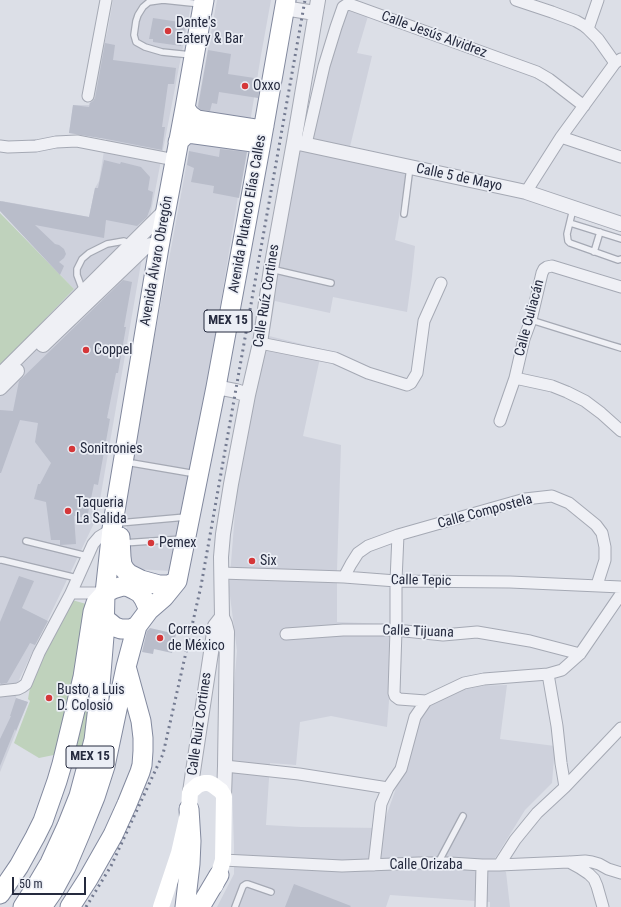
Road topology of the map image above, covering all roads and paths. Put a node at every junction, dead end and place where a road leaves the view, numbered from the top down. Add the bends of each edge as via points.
1 (106, 0) edge
2 (516, 0) edge
3 (598, 0) edge
4 (204, 2) edge
5 (285, 4) edge
6 (316, 6) edge
7 (588, 29) junction
8 (194, 56) junction
9 (618, 61) edge
10 (88, 96) dead end
11 (584, 106) junction
12 (185, 108) junction
13 (264, 126) junction
14 (561, 137) junction
15 (300, 143) junction
16 (0, 146) edge
17 (260, 148) junction
18 (177, 151) junction
19 (621, 157) edge
20 (410, 167) junction
21 (526, 192) junction
22 (574, 209) junction
23 (165, 211) junction
24 (404, 214) dead end
25 (570, 223) junction
26 (621, 224) edge
27 (600, 232) junction
28 (621, 239) edge
29 (158, 247) junction
30 (136, 248) junction
31 (594, 252) junction
32 (621, 259) edge
33 (271, 269) junction
34 (331, 283) dead end
35 (441, 283) dead end
36 (621, 287) edge
37 (83, 292) junction
38 (531, 320) junction
39 (260, 343) junction
40 (621, 348) edge
41 (0, 375) edge
42 (515, 378) junction
43 (216, 387) junction
44 (0, 388) edge
45 (248, 395) junction
46 (500, 421) dead end
47 (621, 431) edge
48 (123, 461) junction
49 (199, 474) junction
50 (191, 517) junction
51 (117, 532) junction
52 (398, 535) junction
53 (186, 539) junction
54 (26, 541) dead end
55 (87, 556) junction
56 (0, 560) edge
57 (221, 573) junction
58 (344, 577) junction
59 (77, 578) junction
60 (178, 581) junction
61 (396, 581) junction
62 (597, 585) junction
63 (621, 587) edge
64 (71, 593) junction
65 (105, 593) junction
66 (621, 594) edge
67 (149, 610) junction
68 (222, 617) junction
69 (104, 618) junction
70 (137, 626) junction
71 (396, 630) junction
72 (286, 634) dead end
73 (576, 653) junction
74 (126, 667) junction
75 (548, 674) junction
76 (0, 691) edge
77 (426, 701) junction
78 (621, 728) edge
79 (225, 766) junction
80 (565, 787) junction
81 (388, 788) junction
82 (224, 796) junction
83 (189, 801) junction
84 (463, 816) dead end
85 (569, 862) junction
86 (438, 863) junction
87 (374, 865) junction
88 (482, 865) junction
89 (499, 865) junction
90 (221, 867) junction
91 (621, 873) edge
92 (271, 892) dead end
93 (0, 894) edge
94 (23, 907) edge
95 (42, 907) edge
96 (70, 907) edge
97 (161, 907) edge
98 (185, 907) edge
99 (200, 907) edge
100 (207, 907) edge
101 (235, 907) edge
102 (481, 907) edge
103 (602, 907) edge

1 - 10 street
2 - 7 street via 576,21
3 - 7 street
4 - 8 highway, Avenida Álvaro Obregón / MEX 15
4 - 8 lane via 150,2 138,14 136,22 136,42 162,52
5 - 6 street
5 - 13 highway, Avenida Plutarco Elías Calles / MEX 15
6 - 15 street, Calle Ruíz Cortines
7 - 9 street
8 - 12 highway, Avenida Álvaro Obregón / MEX 15
9 - 11 street
11 - 14 street
11 - 15 street, Calle Jesús Alvidrez via 537,72 349,4 343,7
12 - 13 highway via 197,120 255,129
12 - 18 highway, Avenida Álvaro Obregón / MEX 15
13 - 17 highway, Avenida Plutarco Elías Calles / MEX 15
14 - 19 street
14 - 21 street
15 - 20 street, Calle 5 de Mayo
15 - 33 street, Calle Ruíz Cortines
16 - 18 street via 36,146 77,141
17 - 18 highway via 253,142 188,134 184,136
17 - 43 highway, Avenida Plutarco Elías Calles / MEX 15
18 - 23 highway, Avenida Álvaro Obregón / MEX 15
20 - 21 street, Calle 5 de Mayo
20 - 24 lane
21 - 22 street, Calle 5 de Mayo
22 - 25 lane
22 - 26 street, Calle 5 de Mayo
23 - 29 highway, Avenida Álvaro Obregón / MEX 15
23 - 30 street
25 - 27 lane
25 - 31 lane via 568,241
27 - 28 lane
27 - 31 lane
29 - 30 street via 151,245
29 - 48 highway, Avenida Álvaro Obregón / MEX 15
30 - 37 street
30 - 37 lane via 124,241 107,244 89,253 77,269
30 - 44 street
31 - 32 lane
33 - 34 lane
33 - 39 street, Calle Ruíz Cortines
35 - 39 street via 424,321 417,373 407,385 368,373 335,358
36 - 38 street, Calle Culiacán via 547,266 542,273
37 - 41 street
38 - 40 lane
38 - 42 street, Calle Culiacán
39 - 45 street, Calle Ruíz Cortines
42 - 46 street, Calle Culiacán
42 - 47 street via 567,392 601,413
43 - 45 street
43 - 49 highway, Avenida Plutarco Elías Calles / MEX 15
45 - 57 street, Calle Ruíz Cortines via 223,534
48 - 49 lane
48 - 51 highway, Avenida Álvaro Obregón / MEX 15
49 - 50 highway, Avenida Plutarco Elías Calles / MEX 15
50 - 51 lane
50 - 53 highway, Avenida Plutarco Elías Calles / MEX 15
51 - 53 lane
51 - 55 street via 95,540
51 - 60 highway via 122,565 129,574 159,585 169,585
51 - 65 highway, Avenida Álvaro Obregón / MEX 15
52 - 58 street, Calle Compostela via 368,546 358,553
52 - 61 street
52 - 62 street, Calle Compostela via 525,498 552,496 569,503 602,533 605,560
53 - 60 highway, Avenida Plutarco Elías Calles / MEX 15
54 - 55 lane
55 - 59 street
56 - 59 lane
57 - 58 street, Calle Tepic
57 - 68 street, Calle Ruíz Cortines
58 - 61 street, Calle Tepic
59 - 64 street
60 - 67 highway, MEX 15
61 - 62 street, Calle Tepic
61 - 71 street
62 - 63 street, Calle Tepic
64 - 65 street
64 - 76 street via 39,653 26,684 18,689
65 - 67 highway via 123,586 129,587 140,593
65 - 69 highway, MEX 15
65 - 93 highway via 96,603 93,612 83,677 57,781 43,820 28,850
66 - 73 street
67 - 70 highway, MEX 15
68 - 79 street, Calle Ruiz Cortines via 227,632
68 - 83 street, Calle Ruiz Cortines via 214,626
69 - 70 highway via 121,629
69 - 94 highway, MEX 15 via 99,698 90,757 67,826 50,862
70 - 74 highway, MEX 15
71 - 72 street, Calle Tijuana
71 - 73 street, Calle Tijuana via 435,635 483,633 530,641
71 - 77 street via 395,696 399,699
73 - 75 street via 562,670
74 - 95 highway, MEX 15 via 105,766 95,797 66,867
74 - 96 highway via 141,721 142,765 113,835
75 - 77 street via 477,680 464,683
75 - 80 street
77 - 81 street via 415,717 401,769
78 - 80 street
79 - 81 street
79 - 82 street, Calle Ruiz Cortines
80 - 89 street via 537,812
81 - 87 street via 381,804
82 - 83 main road via 218,788 204,783 198,785
82 - 90 main road, Calle Ruiz Cortines
83 - 97 main road, Calle Ruiz Cortines via 179,853
83 - 98 highway via 191,840
84 - 86 lane
85 - 89 street, Calle Orizaba
85 - 91 street, Calle Orizaba via 592,862
85 - 103 street via 594,880
86 - 87 street, Calle Orizaba
86 - 88 street, Calle Orizaba
87 - 90 street, Calle Orizaba
88 - 89 street, Calle Orizaba
88 - 102 street
90 - 99 highway
90 - 100 main road, Calle Ruiz Cortines
92 - 101 lane via 246,884

